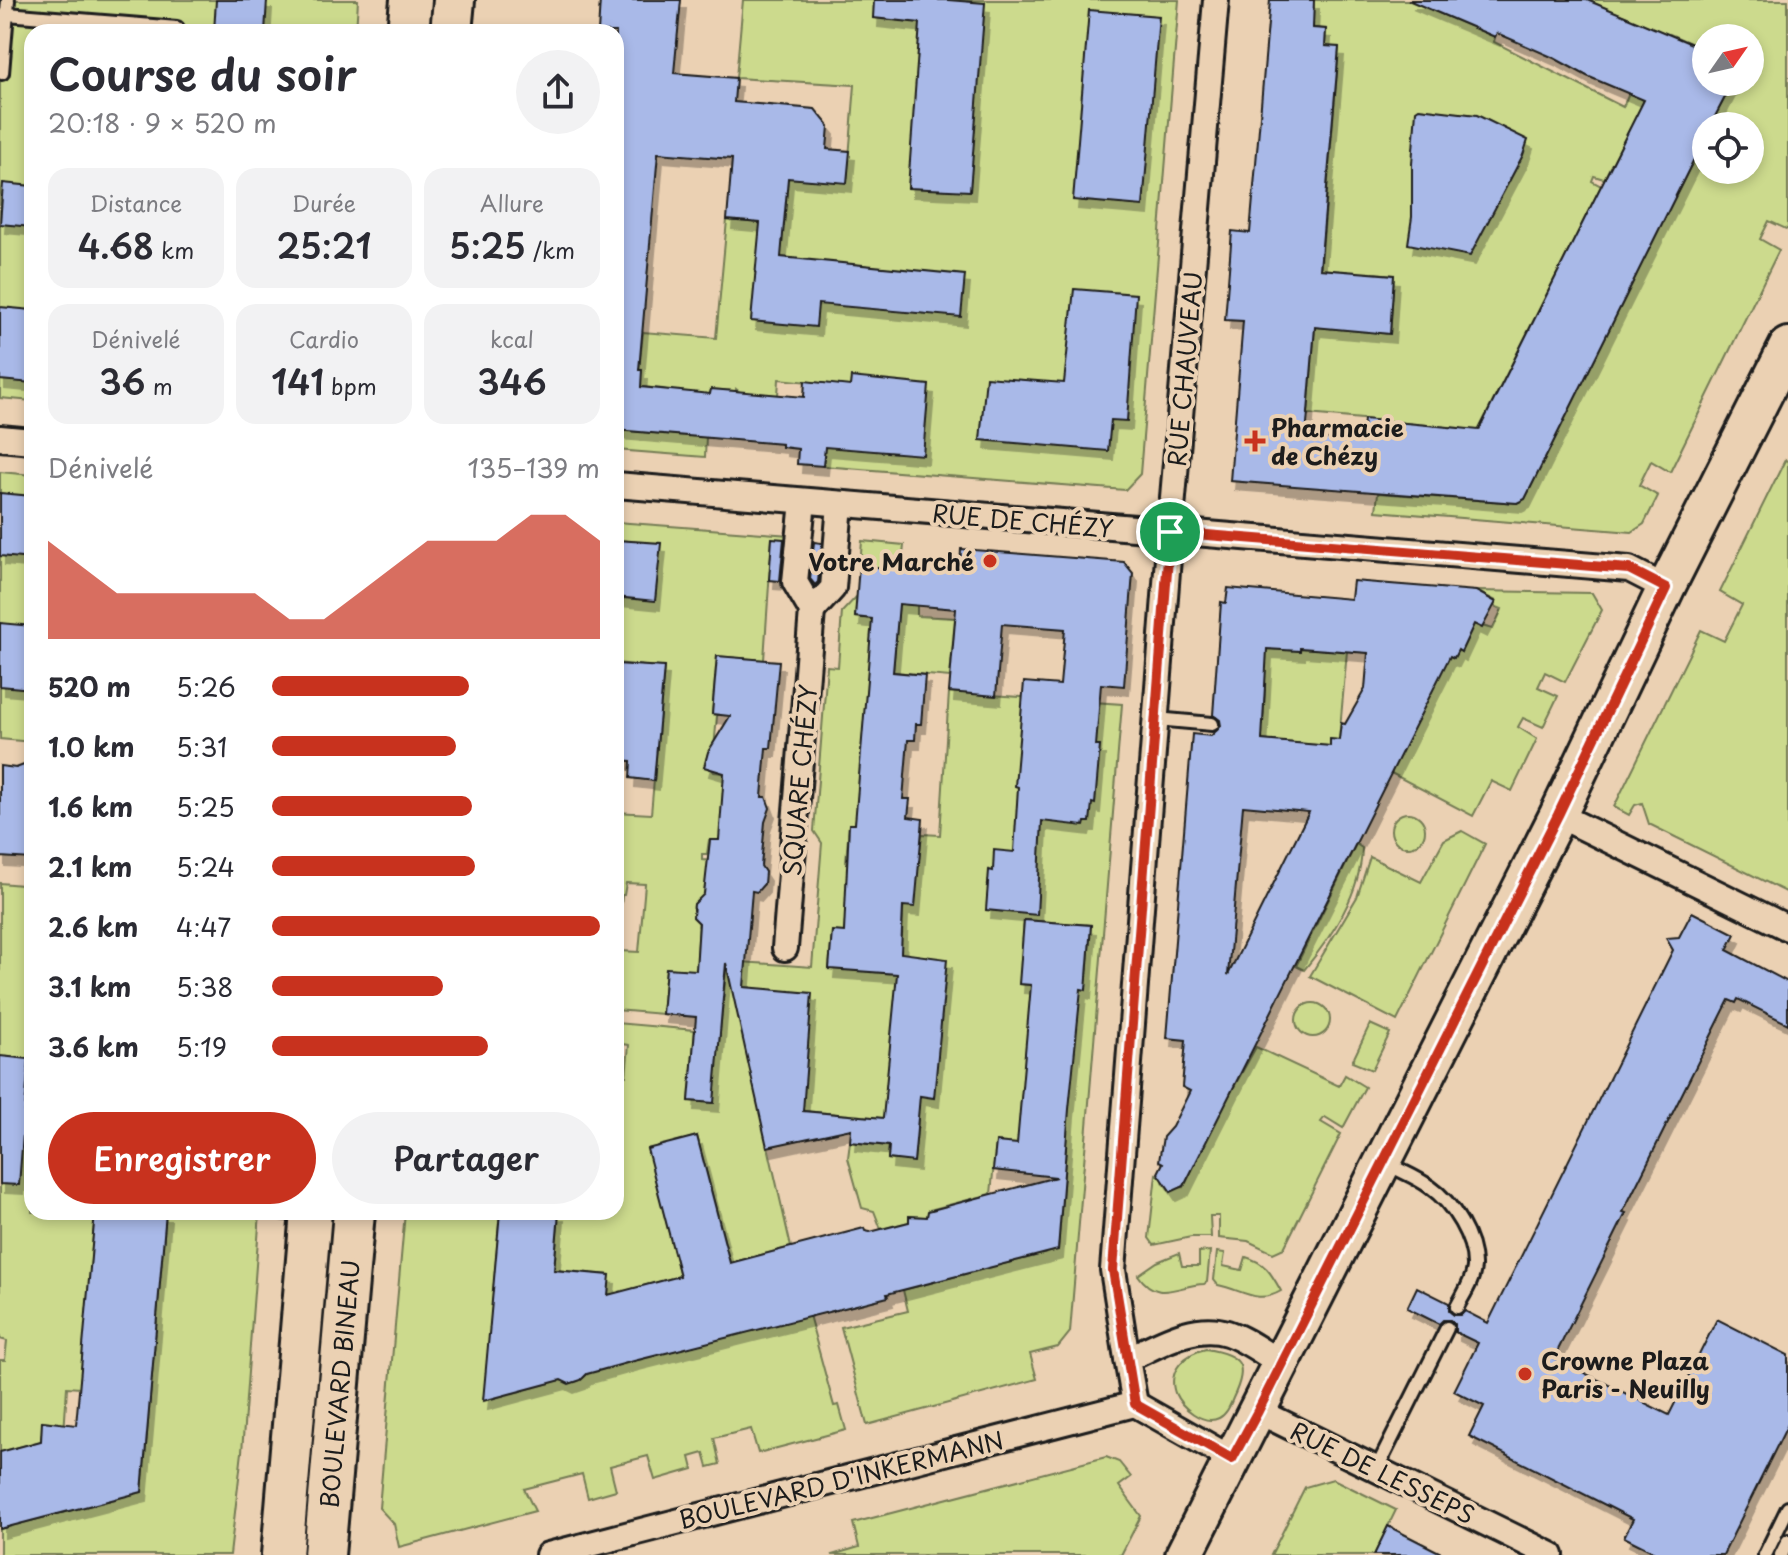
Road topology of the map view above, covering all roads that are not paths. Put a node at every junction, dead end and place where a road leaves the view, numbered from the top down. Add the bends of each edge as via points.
1 (8, 0) edge
2 (411, 0) edge
3 (454, 0) edge
4 (1216, 0) edge
5 (7, 14) junction
6 (128, 24) edge
7 (409, 24) edge
8 (452, 24) edge
9 (2, 73) edge
10 (1788, 346) edge
11 (0, 438) edge
12 (24, 440) edge
13 (624, 486) edge
14 (803, 501) junction
15 (840, 504) junction
16 (1170, 532) junction
17 (1666, 588) junction
18 (812, 611) junction
19 (1156, 719) junction
20 (1212, 724) dead end
21 (1558, 815) junction
22 (1788, 928) edge
23 (785, 948) dead end
24 (1383, 1162) junction
25 (301, 1220) edge
26 (353, 1220) edge
27 (1457, 1307) dead end
28 (1447, 1328) dead end
29 (1127, 1359) junction
30 (1282, 1364) junction
31 (1135, 1404) junction
32 (1258, 1411) junction
33 (1232, 1459) junction
34 (1376, 1470) junction
35 (1788, 1508) edge
36 (1788, 1541) edge
37 (282, 1555) edge
38 (324, 1555) edge
39 (548, 1555) edge
40 (1184, 1555) edge
41 (1551, 1555) edge
42 (1765, 1555) edge
43 (1781, 1555) edge

1 - 5 lane
2 - 7 main road
3 - 8 main road
4 - 16 street, RUE CHAUVEAU
5 - 6 lane
5 - 9 lane
10 - 17 street
11 - 12 street
13 - 14 street, RUE DE CHÉZY
14 - 15 street, RUE DE CHÉZY
14 - 18 street via 795,582
15 - 16 street, RUE DE CHÉZY
15 - 18 street via 833,588
16 - 17 street, RUE DE CHÉZY via 1629,569
16 - 19 street, RUE CHAUVEAU
17 - 21 street
18 - 23 street, SQUARE CHÉZY
19 - 20 lane
19 - 29 street, RUE CHAUVEAU via 1113,1270
21 - 22 street
21 - 24 street
24 - 27 lane via 1430,1186 1463,1227 1474,1268
24 - 30 street
25 - 37 main road, BOULEVARD BINEAU
26 - 38 main road, BOULEVARD BINEAU
28 - 34 lane
29 - 30 street via 1202,1330 1228,1333
29 - 31 street, RUE CHAUVEAU
30 - 32 street
31 - 33 street
31 - 39 street, BOULEVARD D'INKERMANN
32 - 33 street
32 - 34 street, RUE DE LESSEPS
33 - 40 street
34 - 41 street, RUE DE LESSEPS
35 - 42 lane
36 - 43 lane

